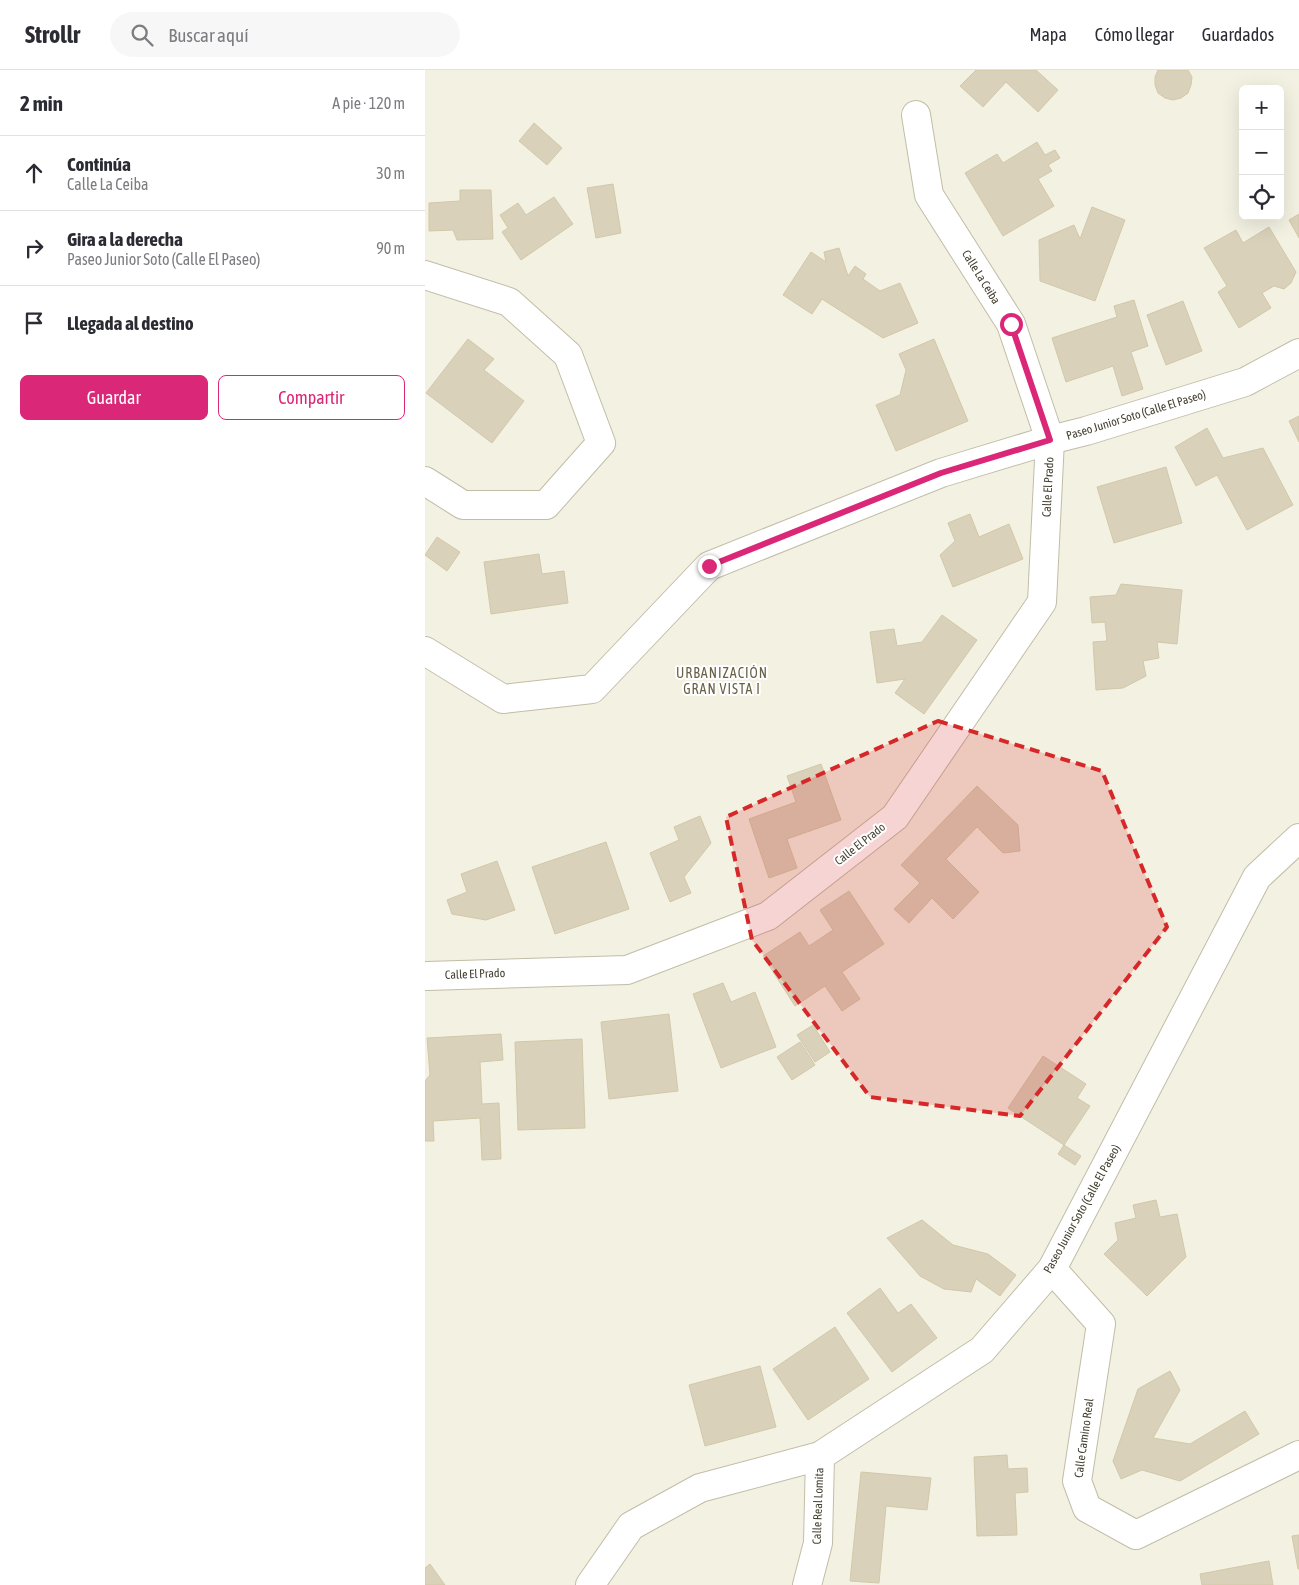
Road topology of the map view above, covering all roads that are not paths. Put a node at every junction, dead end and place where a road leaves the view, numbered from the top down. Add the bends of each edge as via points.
1 (916, 115) dead end
2 (425, 275) edge
3 (1299, 354) edge
4 (1050, 440) junction
5 (425, 482) edge
6 (425, 651) edge
7 (1299, 838) edge
8 (427, 976) dead end
9 (1052, 1269) junction
10 (1299, 1455) edge
11 (819, 1456) junction
12 (590, 1585) edge
13 (807, 1585) edge

1 - 4 street, Calle La Ceiba via 929,195 1011,324
2 - 5 street via 509,302 568,355 601,443 545,505 463,504
3 - 4 street, Paseo Junior Soto (Calle El Paseo) via 1245,382
4 - 6 street, Paseo Junior Soto (Calle El Paseo) via 941,473 709,566 592,689 503,699
4 - 8 street, Calle El Prado via 1042,602 895,816 768,916 627,970
7 - 9 street, Paseo Junior Soto (Calle El Paseo) via 1257,877
9 - 10 street, Calle Camino Real via 1101,1324 1077,1481 1087,1508 1136,1535
9 - 11 street, Paseo Junior Soto (Calle El Paseo) via 982,1350
11 - 12 street, Paseo Junior Soto (Calle El Paseo) via 700,1488 631,1526
11 - 13 street, Calle Real Lomita via 818,1543

